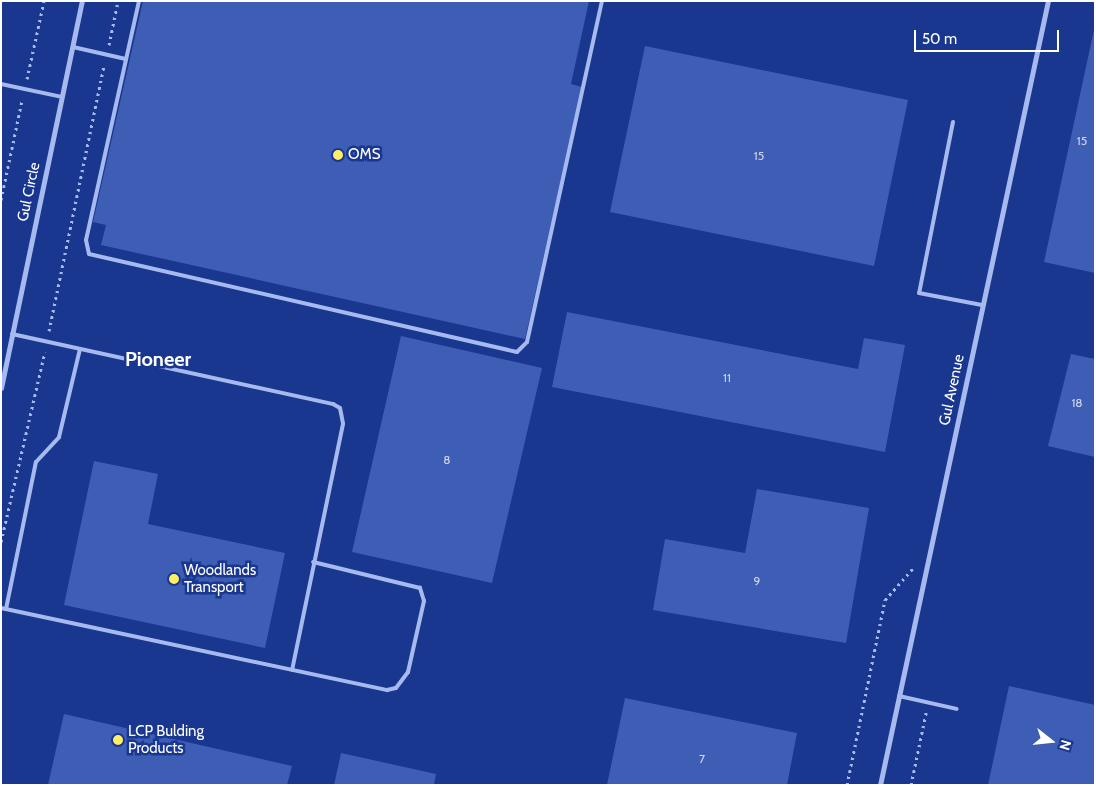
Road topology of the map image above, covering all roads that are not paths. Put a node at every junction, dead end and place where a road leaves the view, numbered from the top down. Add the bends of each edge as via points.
1 (82, 1) edge
2 (139, 1) edge
3 (602, 1) edge
4 (1048, 1) edge
5 (73, 47) junction
6 (126, 59) junction
7 (1, 84) edge
8 (62, 97) junction
9 (953, 122) dead end
10 (982, 305) junction
11 (12, 334) junction
12 (80, 349) junction
13 (1, 388) edge
14 (313, 562) junction
15 (4, 609) edge
16 (292, 670) junction
17 (899, 696) junction
18 (957, 709) dead end
19 (880, 785) edge

1 - 5 street, Gul Circle
2 - 6 lane
3 - 6 lane via 527,342 517,352 89,254 86,240
4 - 10 street, Gul Avenue
5 - 6 lane
5 - 8 street, Gul Circle
7 - 8 lane
8 - 11 street, Gul Circle
9 - 10 lane via 919,293
10 - 17 street, Gul Avenue
11 - 12 lane
11 - 13 street, Gul Circle
12 - 14 lane via 340,408 343,424
12 - 15 lane via 59,437 36,462
14 - 16 lane
14 - 16 lane via 412,583 420,588 424,601 408,672 396,688 387,690
15 - 16 lane
17 - 18 lane
17 - 19 street, Gul Avenue

